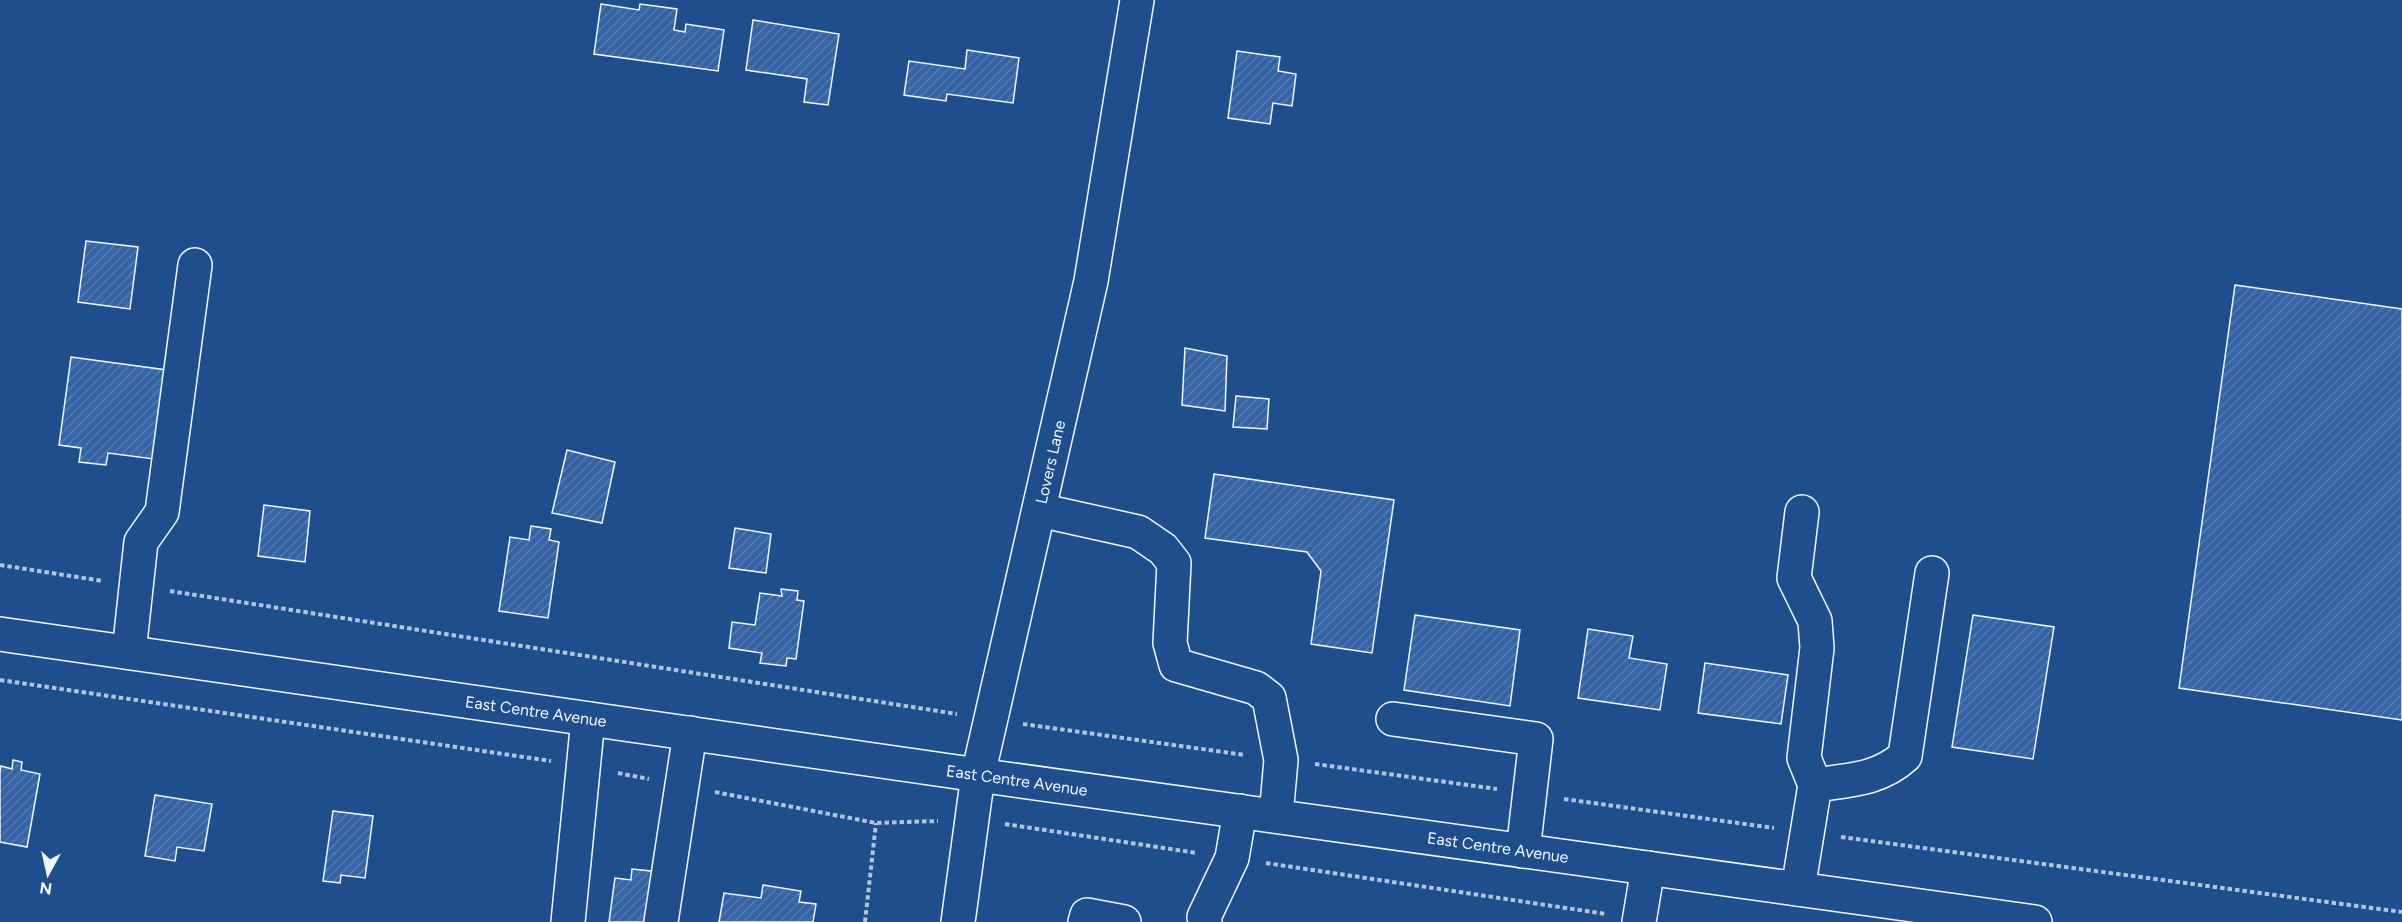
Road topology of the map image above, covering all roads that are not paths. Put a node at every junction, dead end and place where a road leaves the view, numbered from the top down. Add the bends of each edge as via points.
1 (1137, 0) edge
2 (195, 265) dead end
3 (1039, 510) junction
4 (1802, 512) dead end
5 (1932, 573) dead end
6 (0, 634) edge
7 (129, 652) junction
8 (588, 719) junction
9 (1394, 719) dead end
10 (690, 733) junction
11 (978, 775) junction
12 (1815, 785) junction
13 (1240, 811) junction
14 (1276, 816) junction
15 (1523, 851) junction
16 (1648, 868) junction
17 (1797, 889) junction
18 (1639, 920) edge
19 (568, 922) edge
20 (661, 922) edge
21 (958, 922) edge
22 (1085, 922) edge
23 (1124, 922) edge
24 (1205, 922) edge
25 (2035, 922) edge

1 - 3 main road, Lovers Lane via 1091,281
2 - 7 main road via 162,512 141,542
3 - 11 main road, Lovers Lane
3 - 14 main road via 1138,532 1163,549 1174,563 1170,643 1176,665 1256,688 1269,698 1281,760
4 - 12 main road via 1794,578 1815,621 1817,648 1804,758
5 - 12 main road via 1905,756 1892,768 1872,776
6 - 7 main road, East Centre Avenue
7 - 8 main road, East Centre Avenue
8 - 10 main road, East Centre Avenue
8 - 19 main road
9 - 15 main road via 1536,739
10 - 11 main road, East Centre Avenue
10 - 20 main road
11 - 13 main road, East Centre Avenue
11 - 21 main road, Lovers Lane
12 - 17 main road
13 - 14 main road, East Centre Avenue
13 - 24 main road via 1232,858
14 - 15 main road, East Centre Avenue
15 - 16 main road, East Centre Avenue
16 - 17 main road, East Centre Avenue
16 - 18 main road
17 - 25 main road, East Centre Avenue
22 - 23 main road via 1086,915

